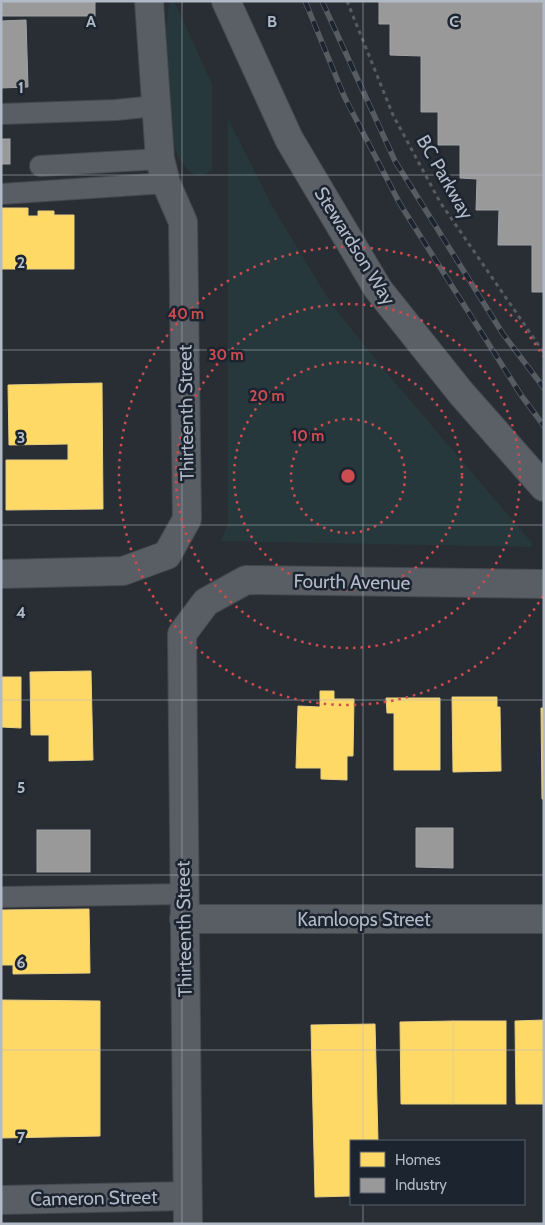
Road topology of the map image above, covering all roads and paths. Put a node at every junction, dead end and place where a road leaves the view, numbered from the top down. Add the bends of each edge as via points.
1 (149, 1) edge
2 (226, 1) edge
3 (347, 1) edge
4 (155, 106) junction
5 (1, 114) edge
6 (40, 166) dead end
7 (163, 171) junction
8 (1, 194) edge
9 (544, 353) edge
10 (544, 487) edge
11 (1, 574) edge
12 (544, 584) edge
13 (182, 634) joint
14 (1, 897) edge
15 (184, 907) junction
16 (544, 919) edge
17 (187, 1196) junction
18 (1, 1200) edge
19 (188, 1224) edge

1 - 4 street, Thirteenth Street
2 - 10 main road, Stewardson Way via 289,139 378,289 461,393
3 - 9 path, BC Parkway via 393,114 440,202
4 - 5 lane
4 - 7 street, Thirteenth Street
6 - 7 lane
7 - 8 lane
7 - 11 street, Thirteenth Street via 183,222 187,518 167,555 123,571
12 - 13 street, Fourth Avenue via 246,580 206,602
13 - 15 street, Thirteenth Street
14 - 15 lane
15 - 16 street, Kamloops Street
15 - 17 street, Thirteenth Street
17 - 18 street, Cameron Street
17 - 19 street, Thirteenth Street

